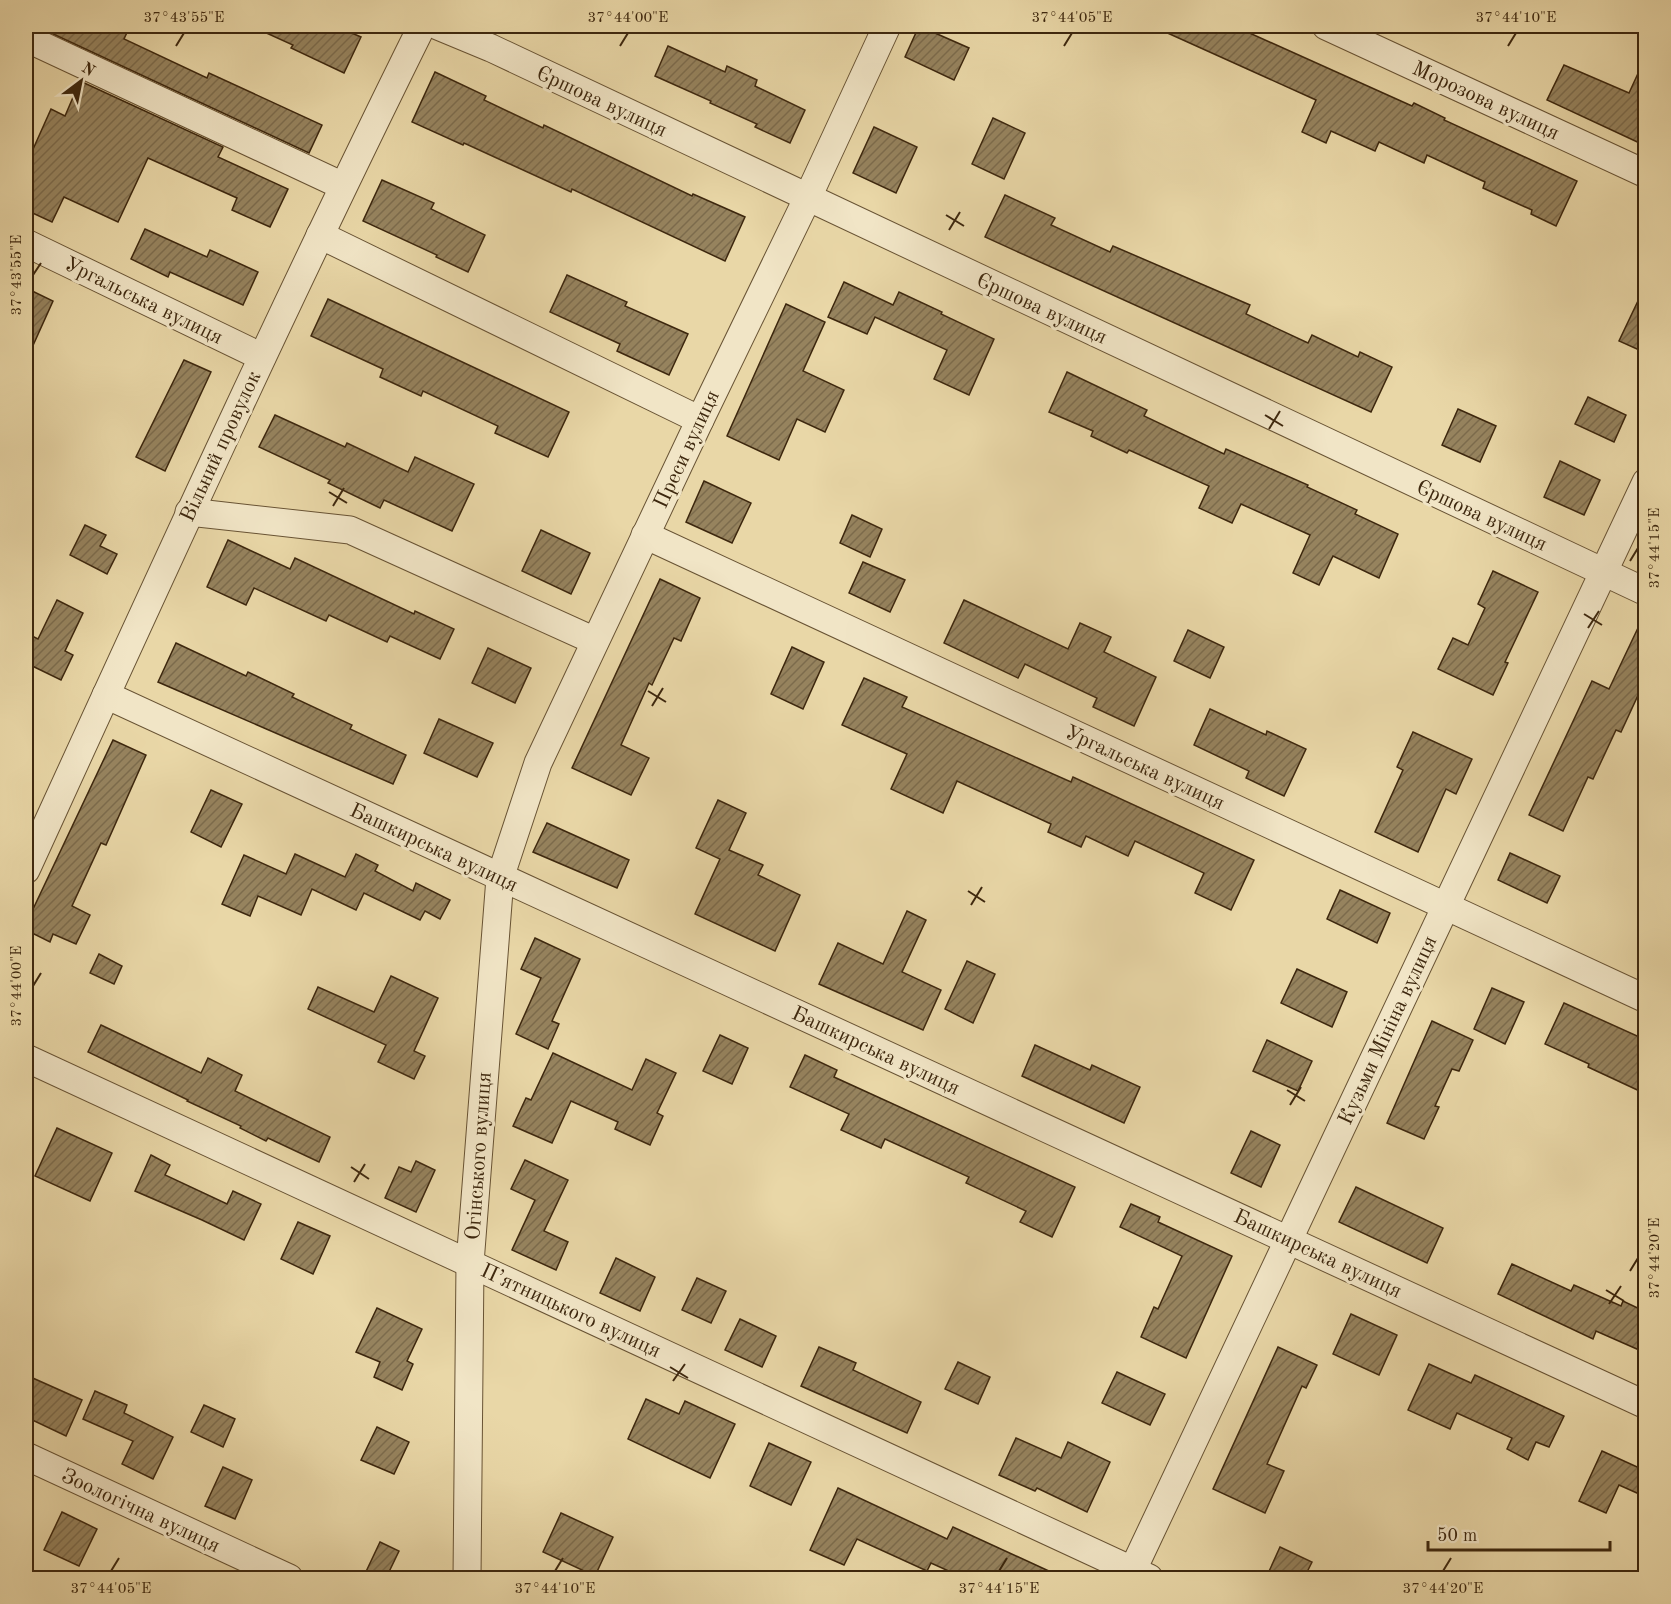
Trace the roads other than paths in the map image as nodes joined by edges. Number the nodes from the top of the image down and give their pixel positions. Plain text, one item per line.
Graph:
1 (422, 26) edge
2 (438, 26) edge
3 (887, 26) edge
4 (1326, 26) edge
5 (490, 37) edge
6 (26, 38) edge
7 (1646, 174) edge
8 (343, 186) junction
9 (808, 197) junction
10 (320, 235) junction
11 (26, 243) edge
12 (262, 357) junction
13 (700, 420) junction
14 (1646, 482) edge
15 (189, 512) junction
16 (645, 535) junction
17 (1602, 572) junction
18 (1646, 592) edge
19 (595, 641) junction
20 (106, 695) junction
21 (26, 870) edge
22 (500, 878) junction
23 (1444, 906) junction
24 (1646, 999) edge
25 (26, 1058) edge
26 (1289, 1239) junction
27 (470, 1263) junction
28 (1646, 1405) edge
29 (26, 1456) edge
30 (1137, 1576) edge
31 (289, 1578) edge
32 (467, 1578) edge

1 - 8 street, Вільний провулок
2 - 5 street, Єршова вулиця
3 - 9 street, Преси вулиця
4 - 7 street, Морозова вулиця
5 - 9 street, Єршова вулиця
6 - 8 street
8 - 10 street, Вільний провулок
9 - 13 street, Преси вулиця
9 - 17 street, Єршова вулиця
10 - 12 street, Вільний провулок
10 - 13 street
11 - 12 street, Ургальська вулиця
12 - 15 street, Вільний провулок
13 - 16 street, Преси вулиця
14 - 17 street, Кузьми Мініна вулиця
15 - 19 street
15 - 20 street, Вільний провулок
16 - 19 street, Преси вулиця
16 - 23 street, Ургальська вулиця
17 - 18 street, Єршова вулиця
17 - 23 street, Кузьми Мініна вулиця
19 - 22 street, Преси вулиця
20 - 21 street, Вільний провулок
20 - 22 street, Башкирська вулиця
22 - 26 street, Башкирська вулиця
22 - 27 street, Огінського вулиця
23 - 24 street, Ургальська вулиця
23 - 26 street, Кузьми Мініна вулиця
25 - 27 street, П’ятницького вулиця
26 - 28 street, Башкирська вулиця
26 - 30 street, Кузьми Мініна вулиця
27 - 30 street, П’ятницького вулиця
27 - 32 street, Огінського вулиця
29 - 31 street, Зоологічна вулиця

